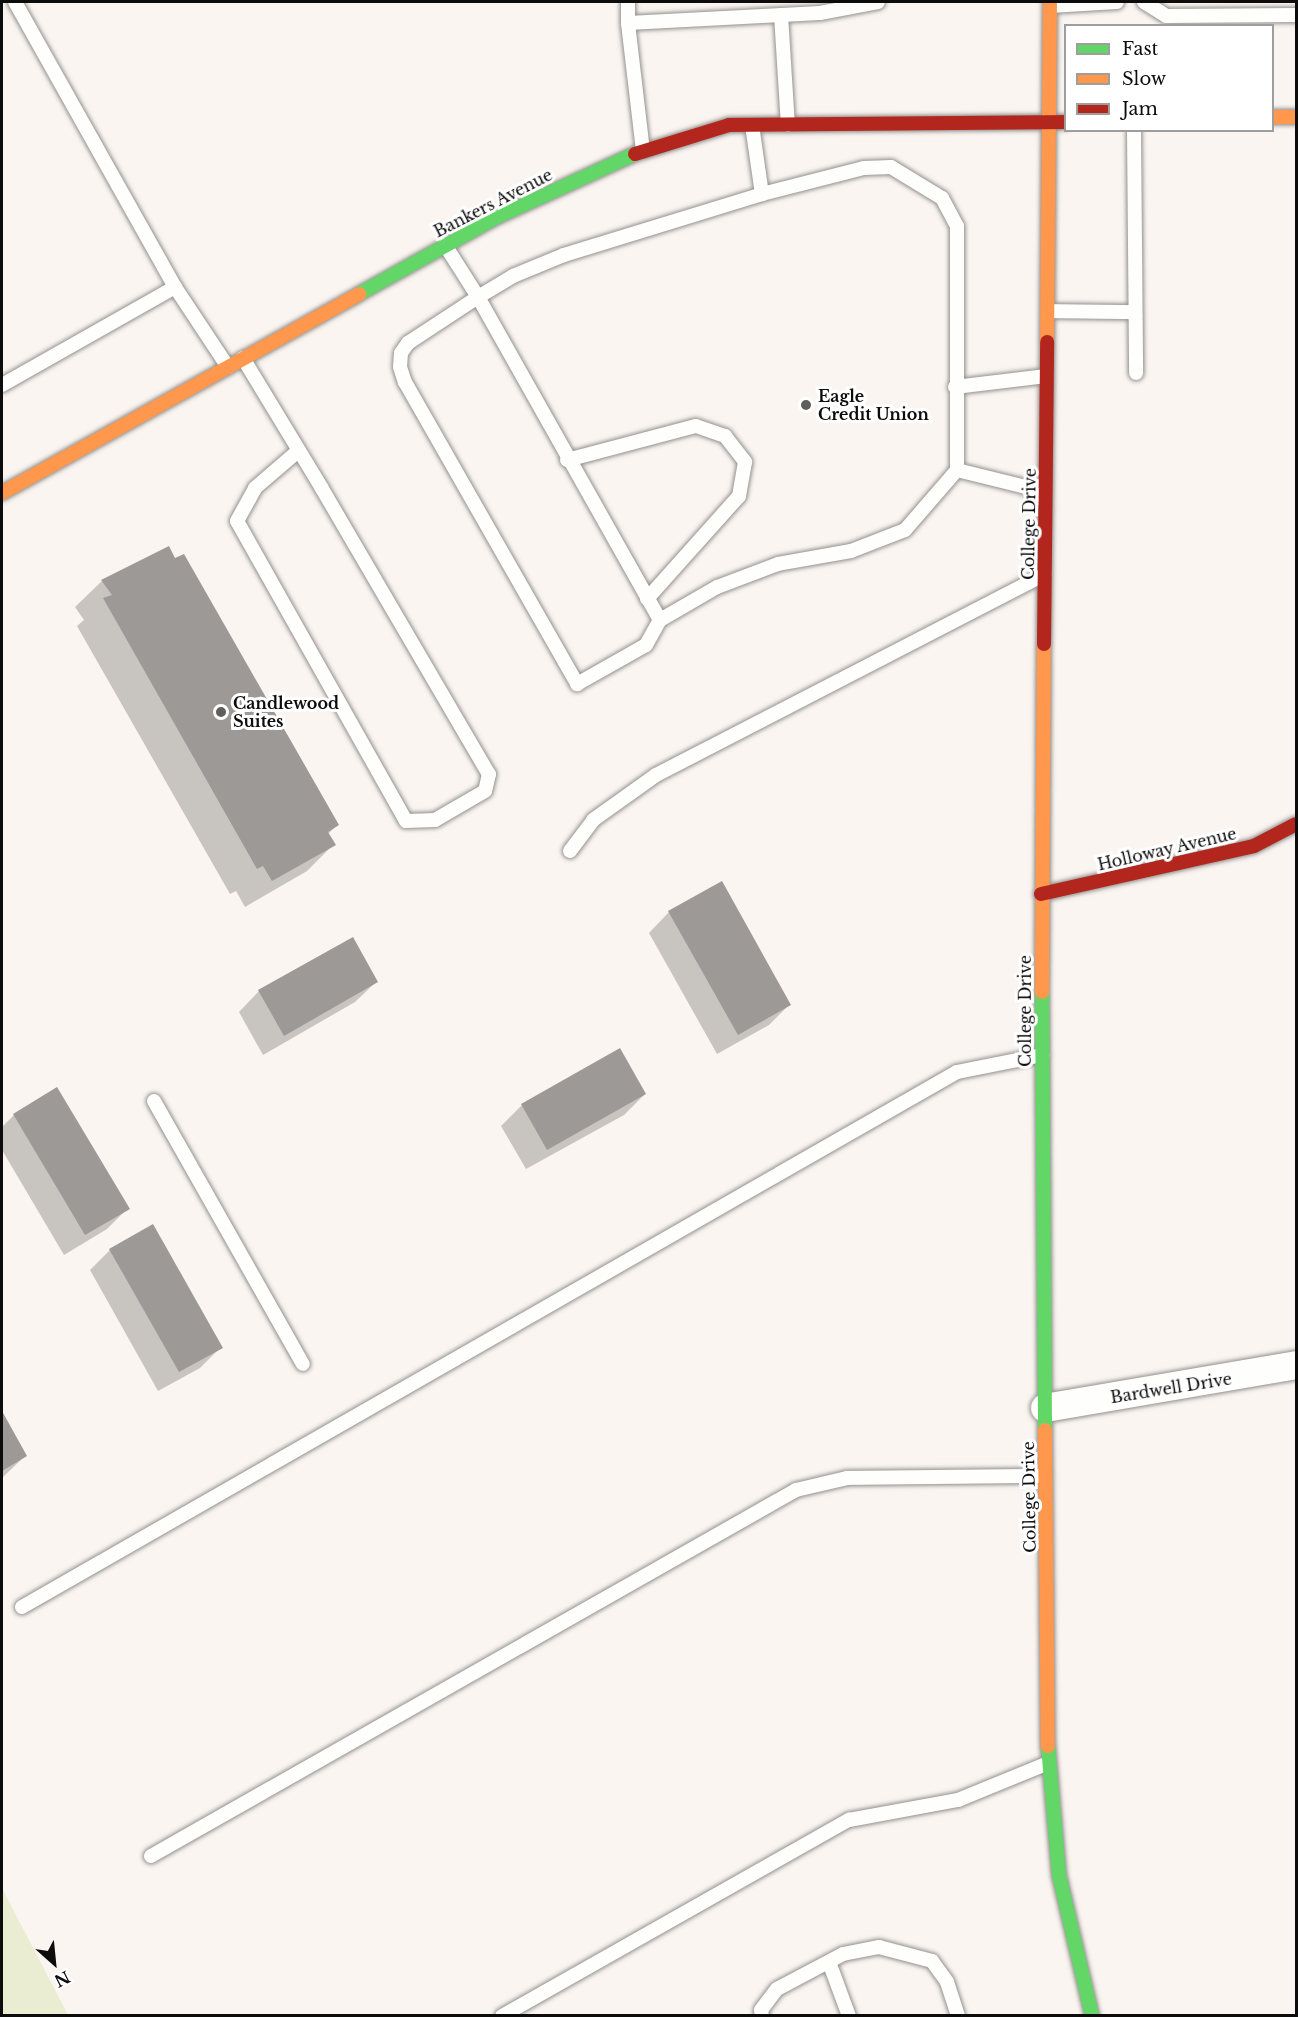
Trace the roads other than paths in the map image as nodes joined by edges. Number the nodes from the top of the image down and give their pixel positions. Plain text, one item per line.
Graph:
1 (15, 2) edge
2 (628, 2) edge
3 (878, 2) edge
4 (1117, 2) edge
5 (1144, 2) edge
6 (1050, 4) edge
7 (781, 15) junction
8 (1296, 15) edge
9 (628, 23) junction
10 (1274, 117) edge
11 (1296, 117) edge
12 (1058, 122) edge
13 (752, 124) junction
14 (788, 125) junction
15 (1134, 132) edge
16 (643, 151) junction
17 (762, 194) junction
18 (445, 245) junction
19 (176, 287) junction
20 (478, 297) junction
21 (1048, 310) junction
22 (1135, 312) junction
23 (243, 358) junction
24 (228, 367) junction
25 (1136, 373) dead end
26 (1048, 376) junction
27 (2, 385) edge
28 (955, 387) junction
29 (298, 451) junction
30 (567, 460) junction
31 (957, 470) junction
32 (2, 493) edge
33 (1046, 503) junction
34 (1045, 574) junction
35 (647, 599) junction
36 (660, 620) junction
37 (1296, 824) edge
38 (570, 851) dead end
39 (1041, 894) junction
40 (1042, 1055) junction
41 (154, 1101) dead end
42 (303, 1364) dead end
43 (1296, 1365) edge
44 (1045, 1408) junction
45 (1045, 1476) junction
46 (22, 1607) dead end
47 (1048, 1763) junction
48 (151, 1856) dead end
49 (829, 1962) junction
50 (502, 2016) edge
51 (762, 2016) edge
52 (849, 2016) edge
53 (958, 2016) edge
54 (1092, 2016) edge

1 - 19 lane
2 - 9 lane
3 - 7 lane
4 - 6 lane
5 - 8 lane
6 - 12 street, College Drive
7 - 9 lane
7 - 14 lane
9 - 16 lane
10 - 11 street
12 - 14 street, Bankers Avenue
12 - 21 street, College Drive
13 - 14 street, Bankers Avenue
13 - 16 street, Bankers Avenue
13 - 17 lane
15 - 22 lane
16 - 18 street, Bankers Avenue
17 - 20 lane
17 - 28 lane
18 - 20 lane
18 - 23 street, Bankers Avenue
19 - 24 lane
19 - 27 lane
20 - 30 lane
20 - 36 lane
21 - 22 lane
21 - 26 street, College Drive
22 - 25 lane
23 - 24 street, Bankers Avenue
23 - 29 lane
24 - 32 street, Bankers Avenue
26 - 28 lane
26 - 33 street, College Drive
28 - 31 lane
29 - 29 lane
30 - 35 lane
30 - 35 lane
31 - 33 lane
31 - 36 lane
33 - 34 street, College Drive
34 - 38 lane
34 - 39 street, College Drive
35 - 36 lane
37 - 39 street, Holloway Avenue
39 - 40 street, College Drive
40 - 44 street, College Drive
40 - 46 lane
41 - 42 lane
43 - 44 street, Bardwell Drive
44 - 45 street, College Drive
45 - 47 street, College Drive
45 - 48 lane
47 - 50 lane
47 - 54 street, College Drive
49 - 51 lane
49 - 52 lane
49 - 53 lane

